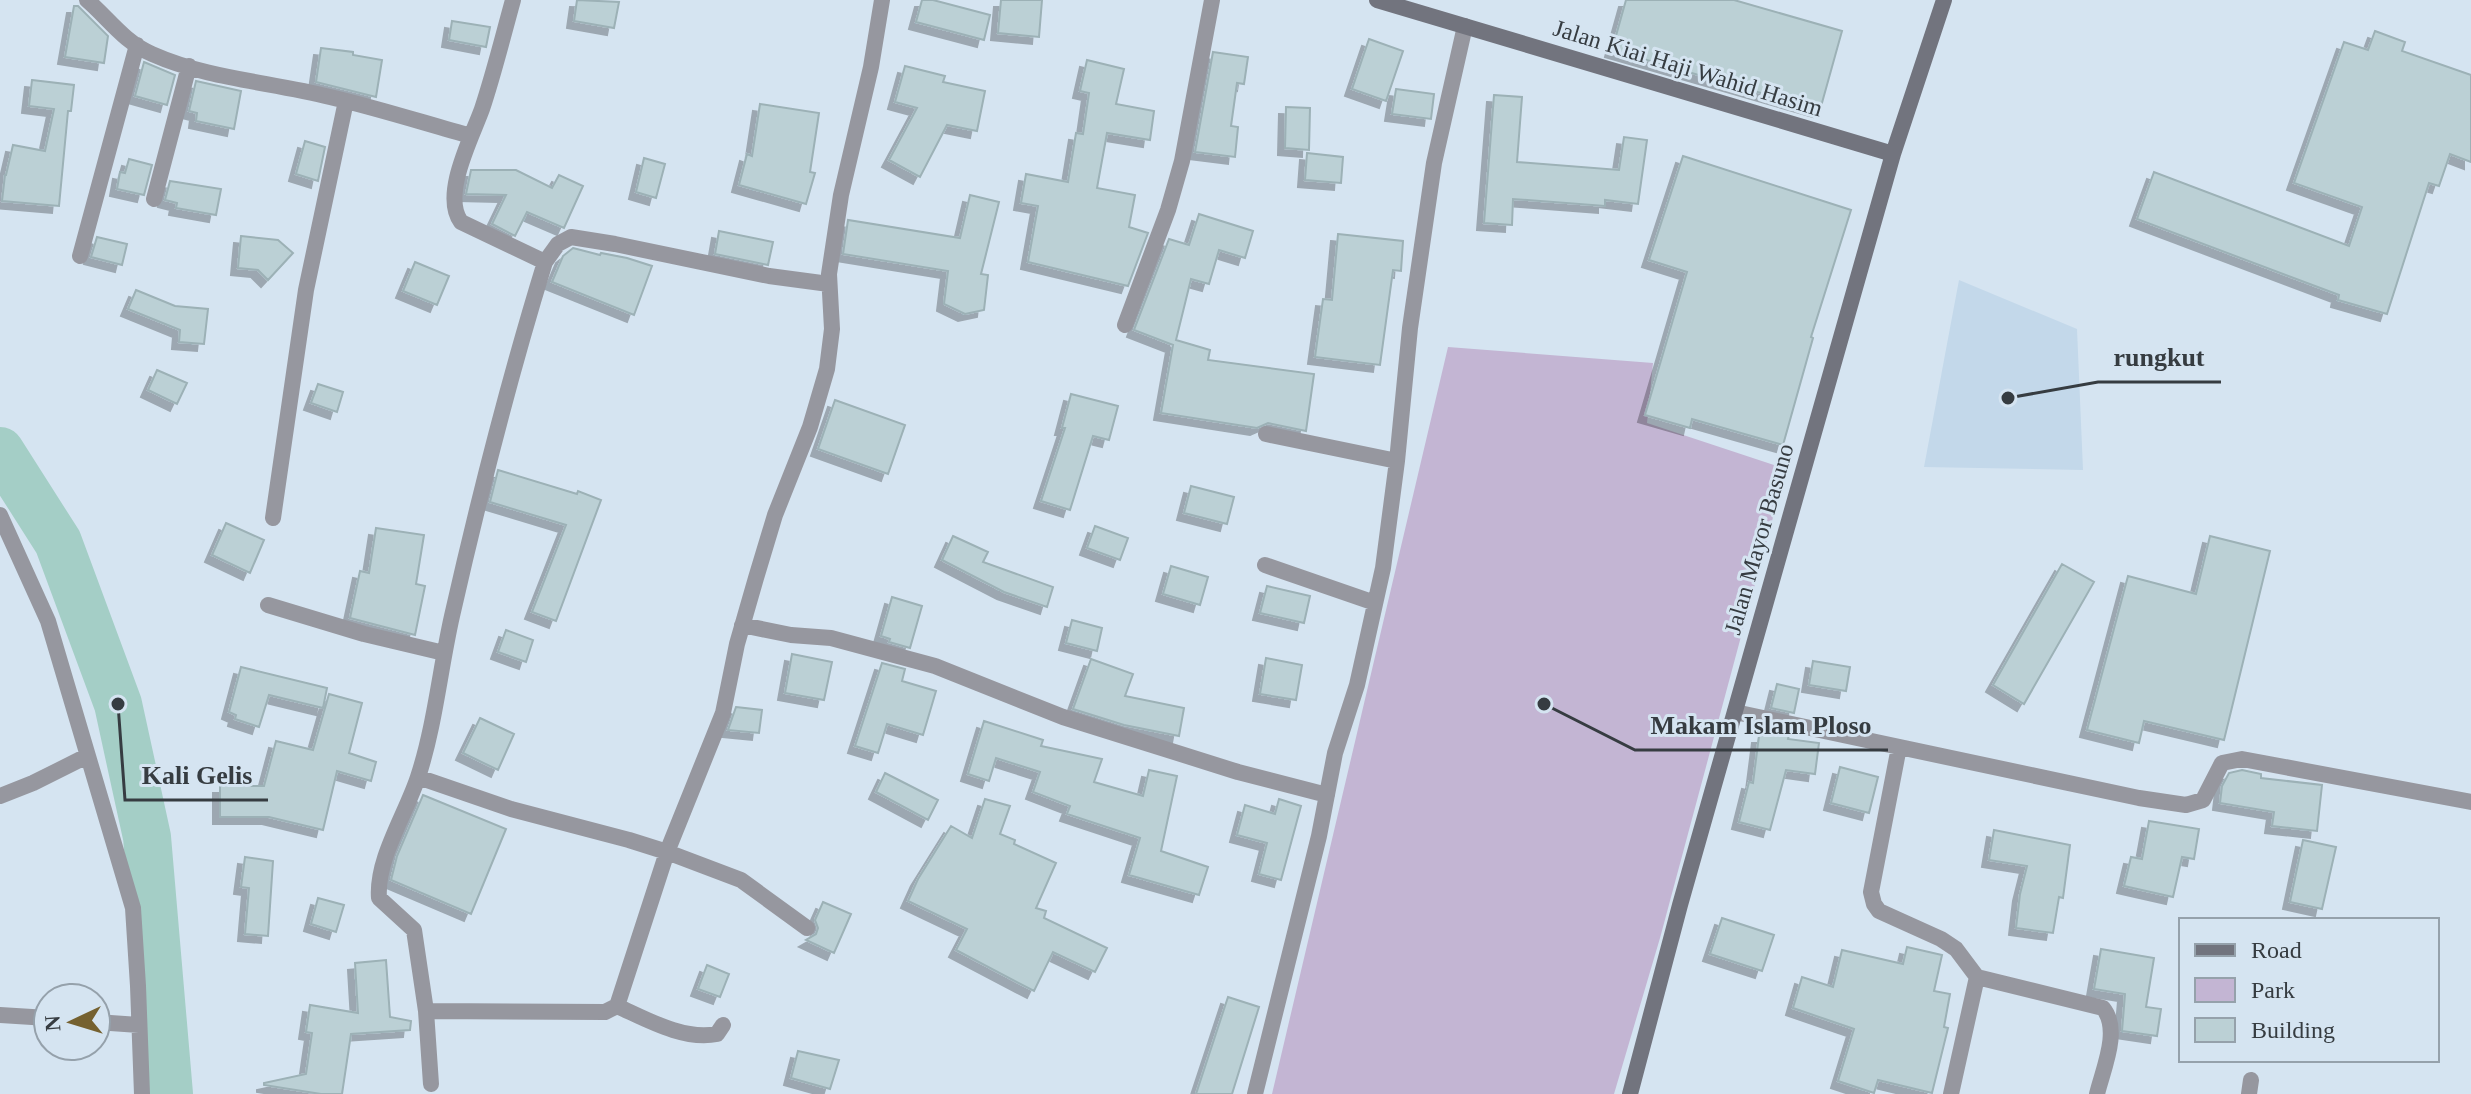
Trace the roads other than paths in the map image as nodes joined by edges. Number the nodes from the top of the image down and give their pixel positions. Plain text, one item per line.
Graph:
1 (87, 0) edge
2 (513, 0) edge
3 (882, 0) edge
4 (1212, 0) edge
5 (1377, 0) edge
6 (1944, 0) edge
7 (1465, 26) junction
8 (137, 45) junction
9 (189, 66) junction
10 (346, 101) junction
11 (471, 136) junction
12 (1893, 154) junction
13 (154, 199) dead end
14 (80, 256) dead end
15 (545, 262) junction
16 (829, 284) junction
17 (1125, 325) dead end
18 (1266, 434) dead end
19 (1397, 461) junction
20 (0, 515) edge
21 (273, 518) dead end
22 (1265, 565) dead end
23 (1375, 603) junction
24 (268, 605) dead end
25 (742, 625) junction
26 (444, 653) junction
27 (1735, 712) junction
28 (1899, 747) junction
29 (87, 756) junction
30 (418, 777) junction
31 (1327, 795) junction
32 (0, 796) edge
33 (2471, 802) edge
34 (667, 852) junction
35 (807, 928) dead end
36 (1977, 977) junction
37 (617, 1006) junction
38 (426, 1011) junction
39 (0, 1015) edge
40 (32, 1017) edge
41 (112, 1023) edge
42 (139, 1025) junction
43 (723, 1025) dead end
44 (431, 1084) dead end
45 (142, 1094) edge
46 (1255, 1094) edge
47 (1630, 1094) edge
48 (1951, 1094) edge
49 (2097, 1094) edge

1 - 8 street
2 - 11 street
3 - 16 street
4 - 17 street
5 - 7 main road, Jalan Kiai Haji Wahid Hasim
6 - 12 main road, Jalan Mayor Basuno
7 - 12 main road, Jalan Kiai Haji Wahid Hasim
7 - 19 street
8 - 9 street
8 - 14 street
9 - 10 street
9 - 13 street
10 - 11 street
10 - 21 street
11 - 15 street
12 - 27 main road, Jalan Mayor Basuno
15 - 16 street
15 - 26 street
16 - 25 street
18 - 19 street
19 - 23 street
20 - 29 street
22 - 23 street
23 - 31 street
24 - 26 street
25 - 31 street
25 - 34 street
26 - 30 street
27 - 28 street
27 - 47 main road, Jalan Mayor Basuno
28 - 33 street
28 - 36 street
29 - 32 street
29 - 42 street
30 - 34 street
30 - 38 street
31 - 46 street
34 - 35 street
34 - 37 street
36 - 48 street
36 - 49 street
37 - 38 street
37 - 43 street
38 - 44 street
39 - 40 street
41 - 42 street
42 - 45 street

